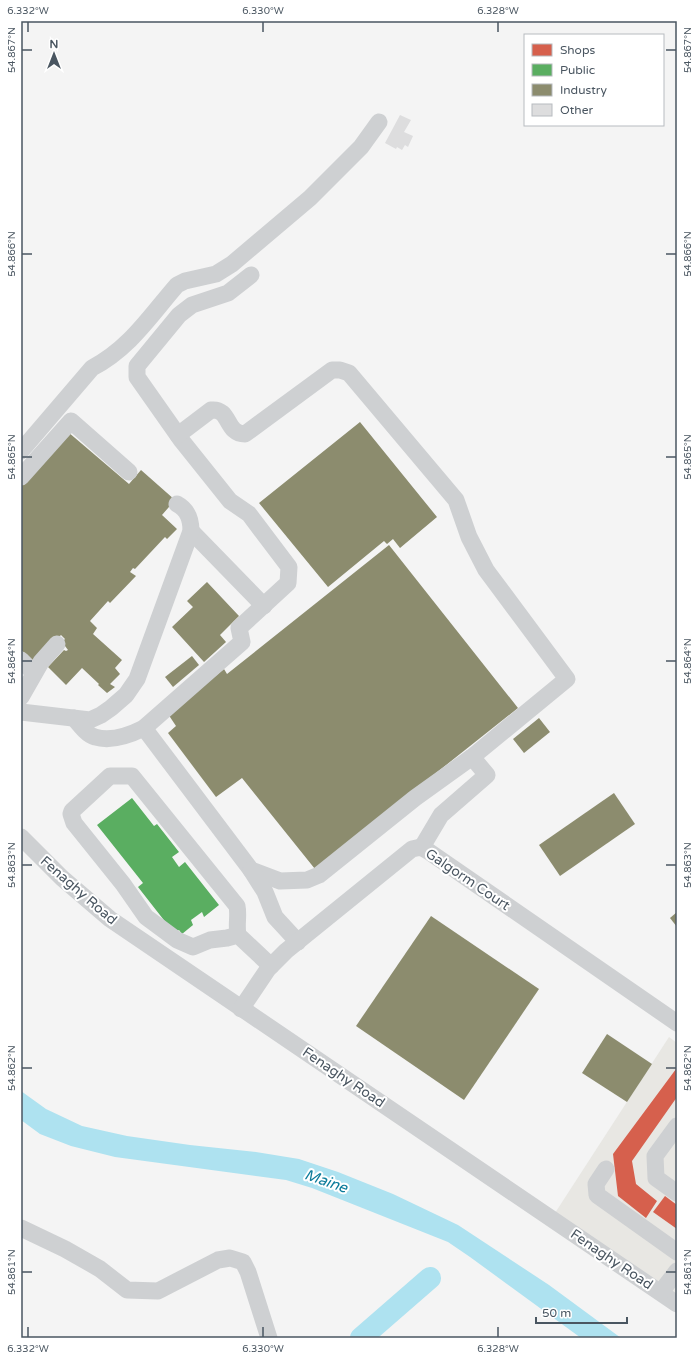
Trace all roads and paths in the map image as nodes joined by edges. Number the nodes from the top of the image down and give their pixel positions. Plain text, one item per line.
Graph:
1 (379, 122) dead end
2 (251, 275) dead end
3 (178, 435) junction
4 (21, 451) edge
5 (129, 472) dead end
6 (21, 477) edge
7 (177, 504) dead end
8 (191, 531) junction
9 (264, 606) junction
10 (57, 644) dead end
11 (21, 660) edge
12 (34, 673) junction
13 (21, 697) edge
14 (21, 712) edge
15 (74, 718) junction
16 (144, 728) junction
17 (472, 758) junction
18 (21, 837) edge
19 (422, 848) junction
20 (251, 870) junction
21 (238, 935) junction
22 (298, 942) junction
23 (271, 966) junction
24 (241, 1008) junction
25 (677, 1023) edge
26 (676, 1130) edge
27 (606, 1169) dead end
28 (677, 1193) edge
29 (21, 1228) edge
30 (677, 1252) edge
31 (677, 1271) edge
32 (661, 1292) junction
33 (677, 1304) edge
34 (269, 1338) edge

1 - 4 street
2 - 3 street
3 - 9 street
3 - 17 street
5 - 6 street
7 - 8 street
8 - 9 street
8 - 15 street
9 - 16 street
10 - 12 street
11 - 12 street
12 - 13 street
14 - 15 street
15 - 16 street
16 - 20 street
17 - 19 street
17 - 20 street
18 - 24 street, Fenaghy Road
19 - 22 street, Galgorm Court
19 - 25 street, Galgorm Court
20 - 22 street
21 - 21 street
21 - 23 street
22 - 23 street, Galgorm Court
23 - 24 street, Galgorm Court
24 - 32 street, Fenaghy Road
26 - 28 street
27 - 30 street
29 - 34 street
31 - 32 street
32 - 33 street, Fenaghy Road

